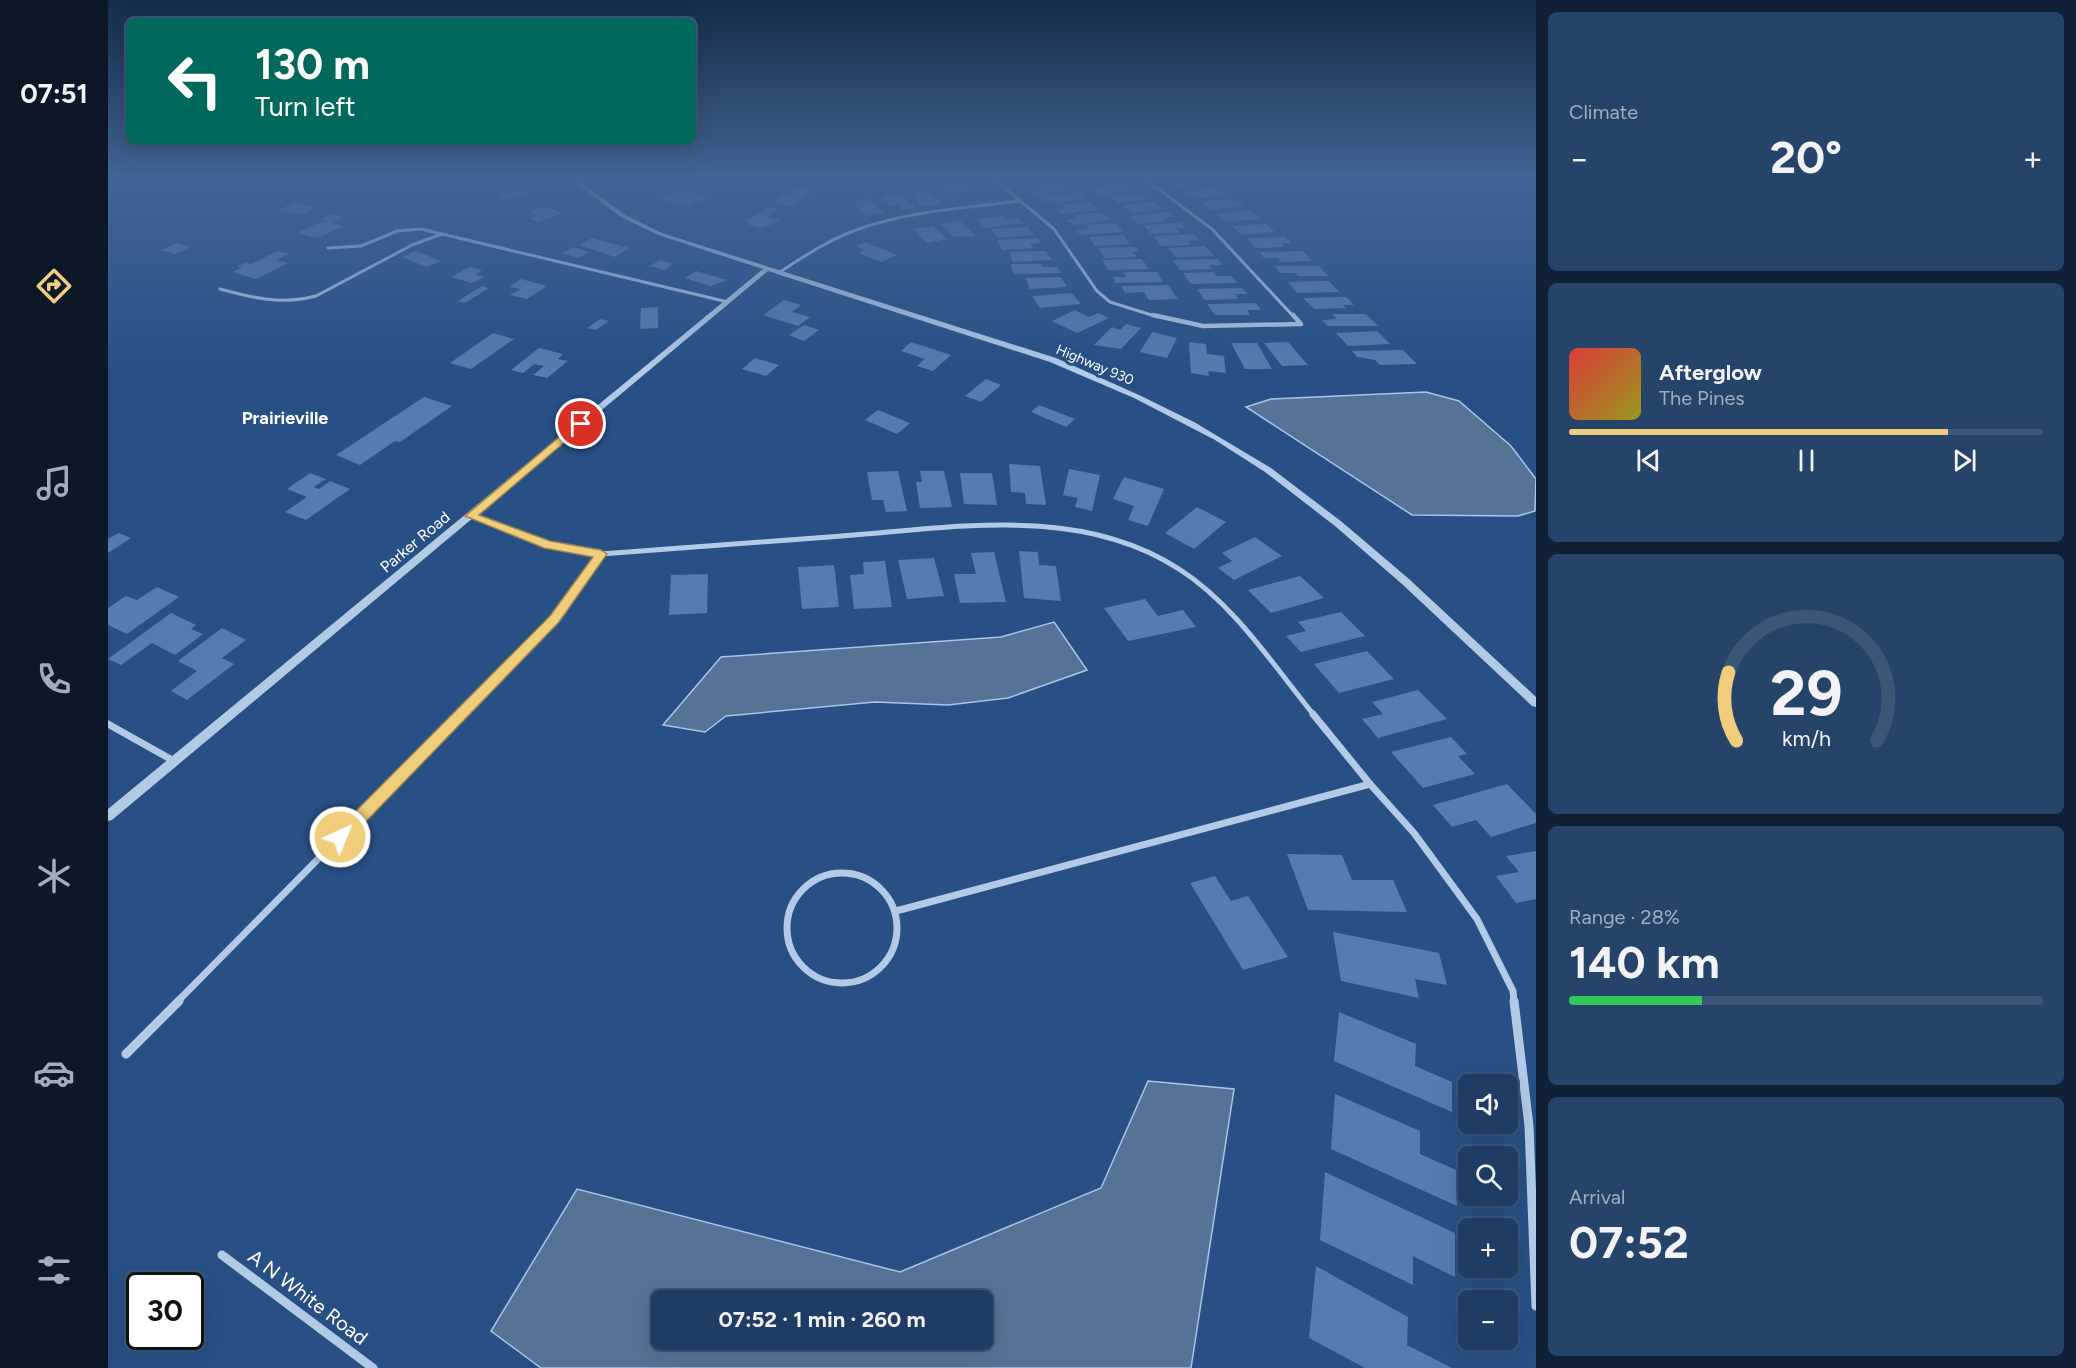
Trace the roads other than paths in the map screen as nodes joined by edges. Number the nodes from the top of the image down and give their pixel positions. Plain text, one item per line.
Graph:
1 (369, 243) edge
2 (418, 243) edge
3 (484, 243) edge
4 (692, 243) edge
5 (826, 243) edge
6 (1065, 243) edge
7 (1225, 243) edge
8 (328, 248) dead end
9 (768, 268) junction
10 (780, 272) junction
11 (220, 289) dead end
12 (728, 302) junction
13 (471, 516) junction
14 (601, 554) junction
15 (1536, 703) edge
16 (108, 724) edge
17 (174, 760) junction
18 (1370, 784) junction
19 (108, 816) edge
20 (896, 911) junction
21 (126, 1054) dead end
22 (222, 1255) dead end
23 (1536, 1306) edge
24 (373, 1368) edge

1 - 8 street
2 - 11 street
3 - 12 street
4 - 9 street, Highway 930
5 - 10 street
6 - 7 street
9 - 10 street, Highway 930
9 - 12 street, Parker Road
10 - 15 street, Highway 930
12 - 13 street, Parker Road
13 - 14 street
13 - 17 street, Parker Road
14 - 18 street
14 - 21 street
16 - 17 street
17 - 19 street, Parker Road
18 - 20 street
18 - 23 street
20 - 20 street
22 - 24 street, A N White Road

